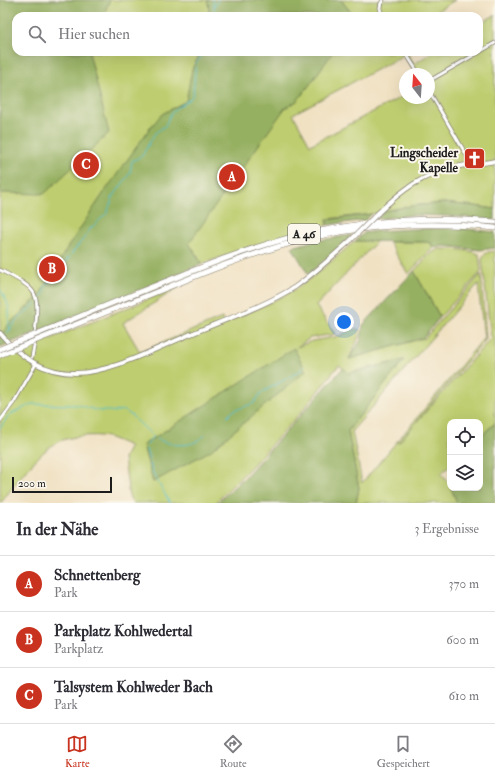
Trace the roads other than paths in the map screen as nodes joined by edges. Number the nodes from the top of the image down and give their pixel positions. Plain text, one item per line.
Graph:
1 (383, 0) edge
2 (381, 12) edge
3 (495, 43) edge
4 (483, 50) edge
5 (407, 56) edge
6 (473, 56) edge
7 (414, 68) edge
8 (435, 78) edge
9 (435, 102) edge
10 (495, 161) edge
11 (469, 165) junction
12 (495, 222) edge
13 (495, 228) edge
14 (362, 229) junction
15 (0, 270) edge
16 (123, 302) junction
17 (0, 333) edge
18 (0, 349) edge
19 (0, 354) edge
20 (32, 357) dead end
21 (36, 364) junction
22 (0, 421) edge

1 - 2 street
3 - 4 street
5 - 7 street
6 - 8 street
9 - 11 street
10 - 11 street
11 - 14 street, bridge
12 - 16 highway, A 46
13 - 14 highway, A 46
14 - 16 highway, A 46
14 - 21 street, bridge
15 - 20 street
16 - 18 highway, A 46, bridge
16 - 19 highway, A 46, bridge
17 - 21 street
21 - 22 street

